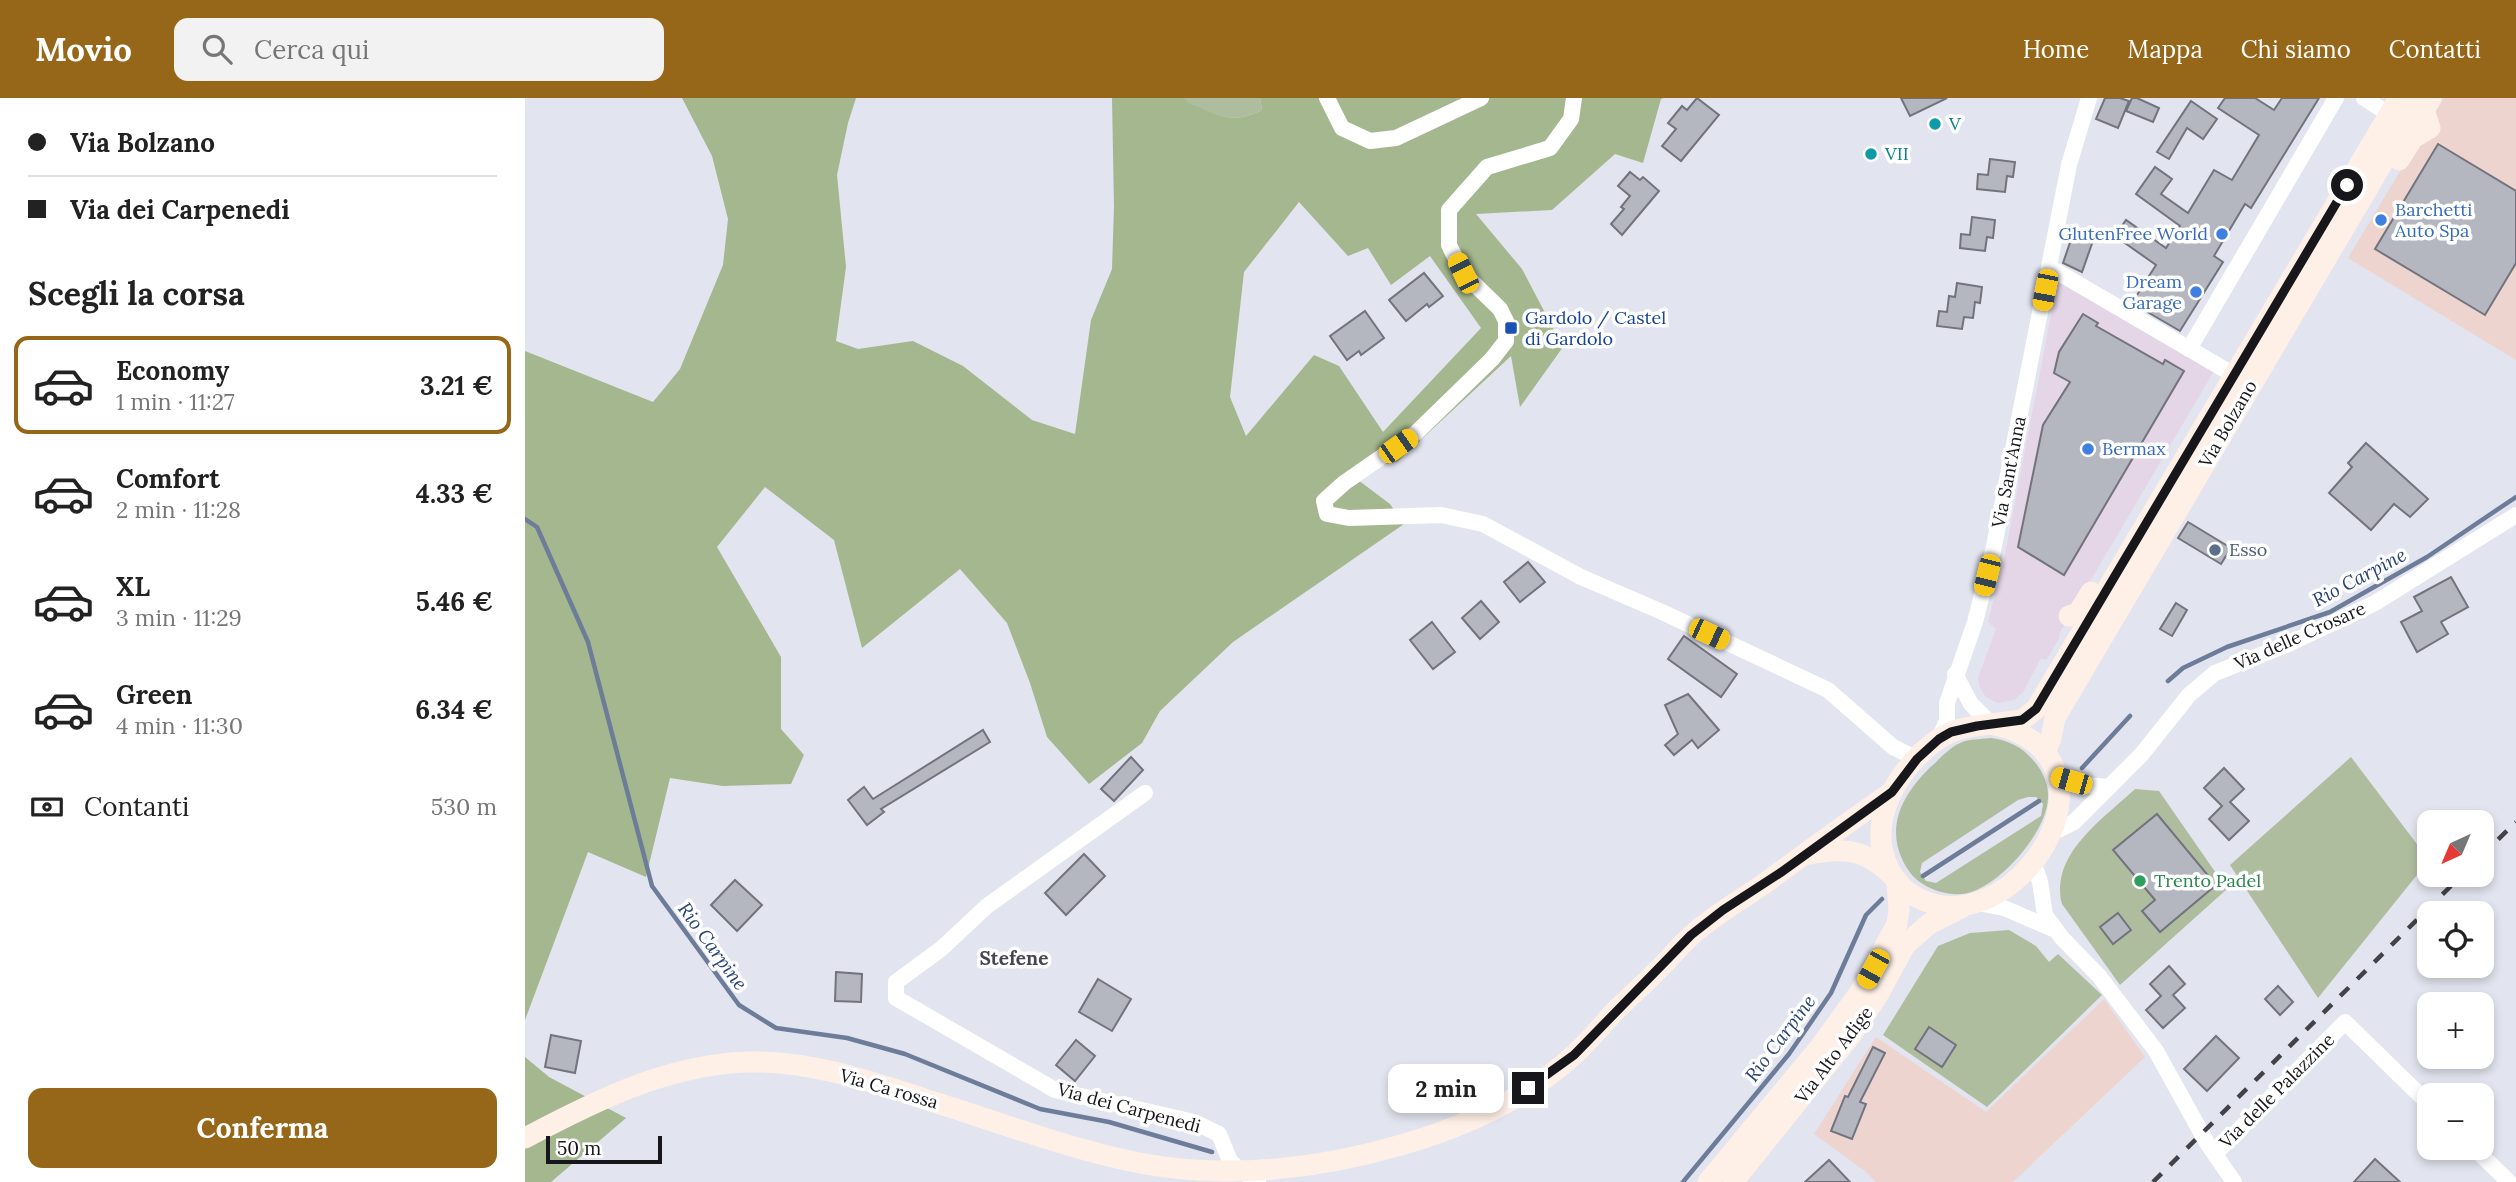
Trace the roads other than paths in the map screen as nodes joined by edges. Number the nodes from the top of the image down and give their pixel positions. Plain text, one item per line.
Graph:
1 (1327, 98) edge
2 (1481, 98) edge
3 (1574, 98) edge
4 (2089, 98) edge
5 (2336, 98) edge
6 (2364, 98) edge
7 (2421, 98) edge
8 (2431, 98) edge
9 (2394, 106) edge
10 (2325, 258) junction
11 (2049, 267) junction
12 (2189, 349) junction
13 (2234, 375) junction
14 (2516, 515) edge
15 (2148, 521) junction
16 (2069, 617) dead end
17 (1955, 674) junction
18 (1991, 724) junction
19 (1939, 739) junction
20 (1893, 747) junction
21 (2045, 753) junction
22 (1917, 759) junction
23 (2058, 778) junction
24 (1895, 787) junction
25 (2109, 787) junction
26 (1145, 793) dead end
27 (2052, 833) junction
28 (1801, 856) junction
29 (2033, 861) junction
30 (1894, 879) junction
31 (1972, 904) junction
32 (2053, 929) junction
33 (2417, 1092) edge
34 (525, 1138) edge
35 (2215, 1154) junction
36 (2486, 1160) edge
37 (1249, 1177) edge
38 (1708, 1182) edge
39 (1733, 1182) edge
40 (2234, 1182) edge
41 (2509, 1182) edge

1 - 2 street
3 - 20 street
4 - 11 street, Via Sant'Anna
5 - 12 street
6 - 9 street, Via Bolzano
7 - 10 main road, Via Bolzano
8 - 10 main road
9 - 13 main road, Via Bolzano
10 - 21 main road, Via Bolzano
11 - 12 street
11 - 17 street, Via Sant'Anna
12 - 13 street
13 - 15 main road, Via Bolzano
14 - 25 street, Via delle Crosare
15 - 16 main road
15 - 18 main road, Via Bolzano
17 - 18 street
17 - 19 street, Via Sant'Anna
18 - 19 main road
18 - 21 main road
19 - 22 main road
20 - 22 street
20 - 24 street
21 - 23 main road
22 - 24 main road
23 - 25 street
23 - 27 main road
24 - 28 main road
24 - 30 main road
25 - 27 street, Via delle Crosare
26 - 37 street, Via dei Carpenedi
27 - 29 main road
28 - 30 main road
28 - 37 main road
29 - 31 main road
29 - 32 street, Via delle Palazzine
30 - 31 main road
30 - 38 main road, Via Alto Adige
31 - 32 street, Via delle Palazzine
31 - 39 main road, Via Alto Adige
32 - 35 street, Via delle Palazzine
33 - 35 street, Via delle Palazzine
34 - 37 main road, Via Ca rossa
35 - 40 street, Via delle Palazzine
36 - 41 street

